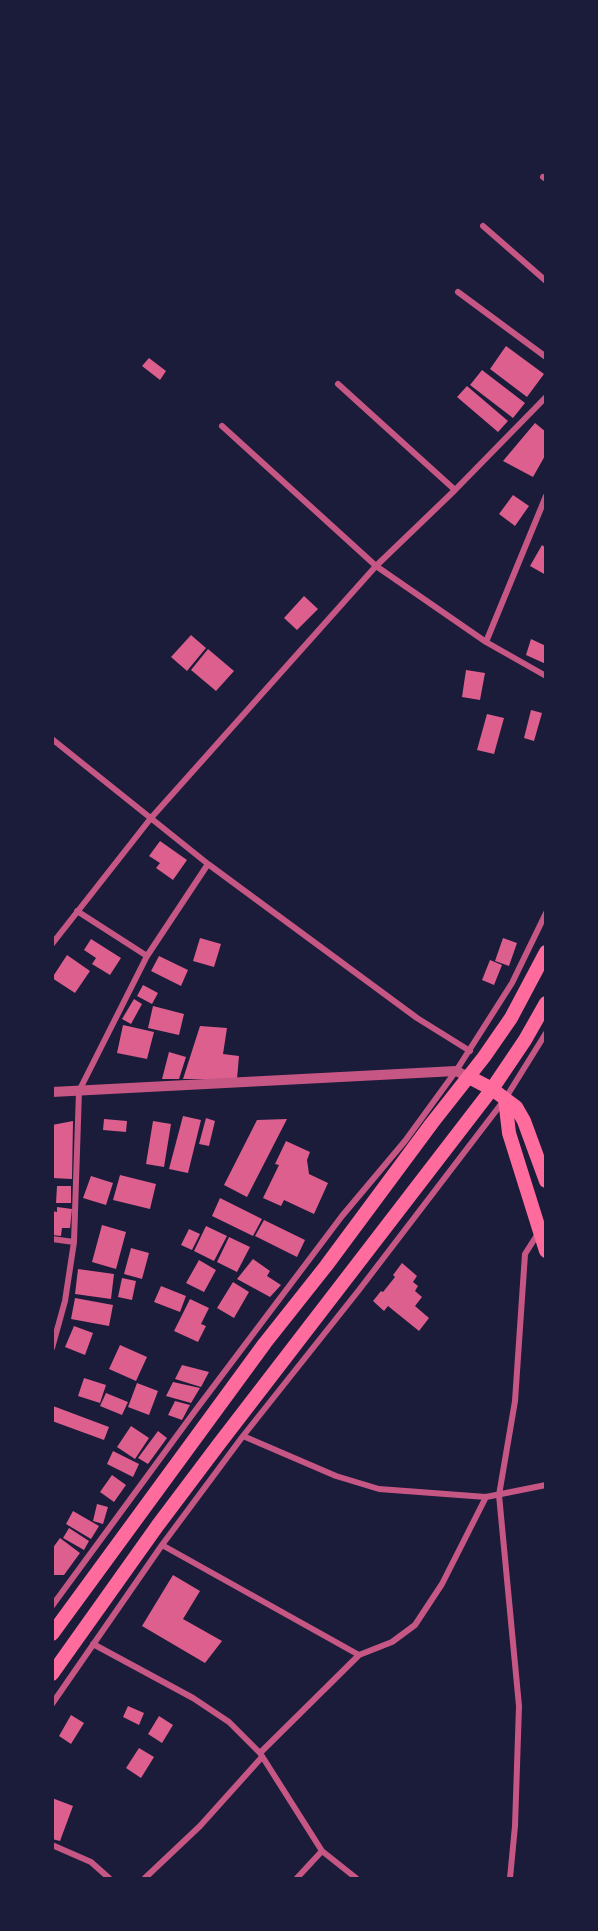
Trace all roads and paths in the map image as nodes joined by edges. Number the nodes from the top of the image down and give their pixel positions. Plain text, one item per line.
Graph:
1 (483, 226) dead end
2 (546, 282) edge
3 (458, 292) dead end
4 (546, 357) edge
5 (338, 384) dead end
6 (546, 398) edge
7 (222, 426) dead end
8 (455, 490) junction
9 (546, 496) edge
10 (376, 566) junction
11 (486, 642) junction
12 (546, 676) edge
13 (52, 739) edge
14 (151, 818) junction
15 (208, 864) junction
16 (77, 911) junction
17 (546, 913) edge
18 (52, 944) edge
19 (546, 952) edge
20 (147, 956) junction
21 (546, 1003) edge
22 (546, 1033) edge
23 (470, 1051) junction
24 (456, 1071) junction
25 (469, 1077) junction
26 (492, 1089) junction
27 (79, 1091) junction
28 (52, 1092) edge
29 (505, 1099) junction
30 (546, 1181) edge
31 (539, 1232) junction
32 (52, 1239) edge
33 (74, 1242) junction
34 (546, 1251) edge
35 (52, 1348) edge
36 (243, 1436) junction
37 (546, 1485) edge
38 (499, 1495) junction
39 (486, 1497) junction
40 (162, 1545) junction
41 (52, 1606) edge
42 (52, 1634) edge
43 (93, 1644) junction
44 (358, 1655) junction
45 (52, 1674) edge
46 (52, 1704) edge
47 (261, 1755) junction
48 (52, 1845) edge
49 (322, 1851) junction
50 (109, 1878) edge
51 (145, 1878) edge
52 (297, 1878) edge
53 (356, 1878) edge
54 (510, 1878) edge

1 - 2 street
3 - 4 street
5 - 8 street
6 - 8 street
7 - 10 street
8 - 10 street
9 - 11 street
10 - 11 street
10 - 14 street
11 - 12 street
13 - 14 street
14 - 15 street
14 - 16 street
15 - 20 street
15 - 23 street
16 - 18 street
16 - 20 street
17 - 23 street
19 - 25 main road
20 - 27 street
21 - 26 main road
22 - 29 street
23 - 24 street
24 - 25 street
24 - 27 street
24 - 41 street
25 - 26 main road
25 - 42 main road
26 - 29 main road
26 - 45 main road
27 - 28 street
27 - 33 street
29 - 30 main road
29 - 31 main road
29 - 36 street
31 - 34 main road
31 - 38 street
32 - 33 street
33 - 35 street
36 - 39 street
36 - 40 street
37 - 38 street
38 - 39 street
38 - 54 street
39 - 44 street
40 - 43 street
40 - 44 street
43 - 46 street
43 - 47 street
44 - 47 street
47 - 49 street
47 - 51 street
48 - 50 street
49 - 52 street
49 - 53 street

